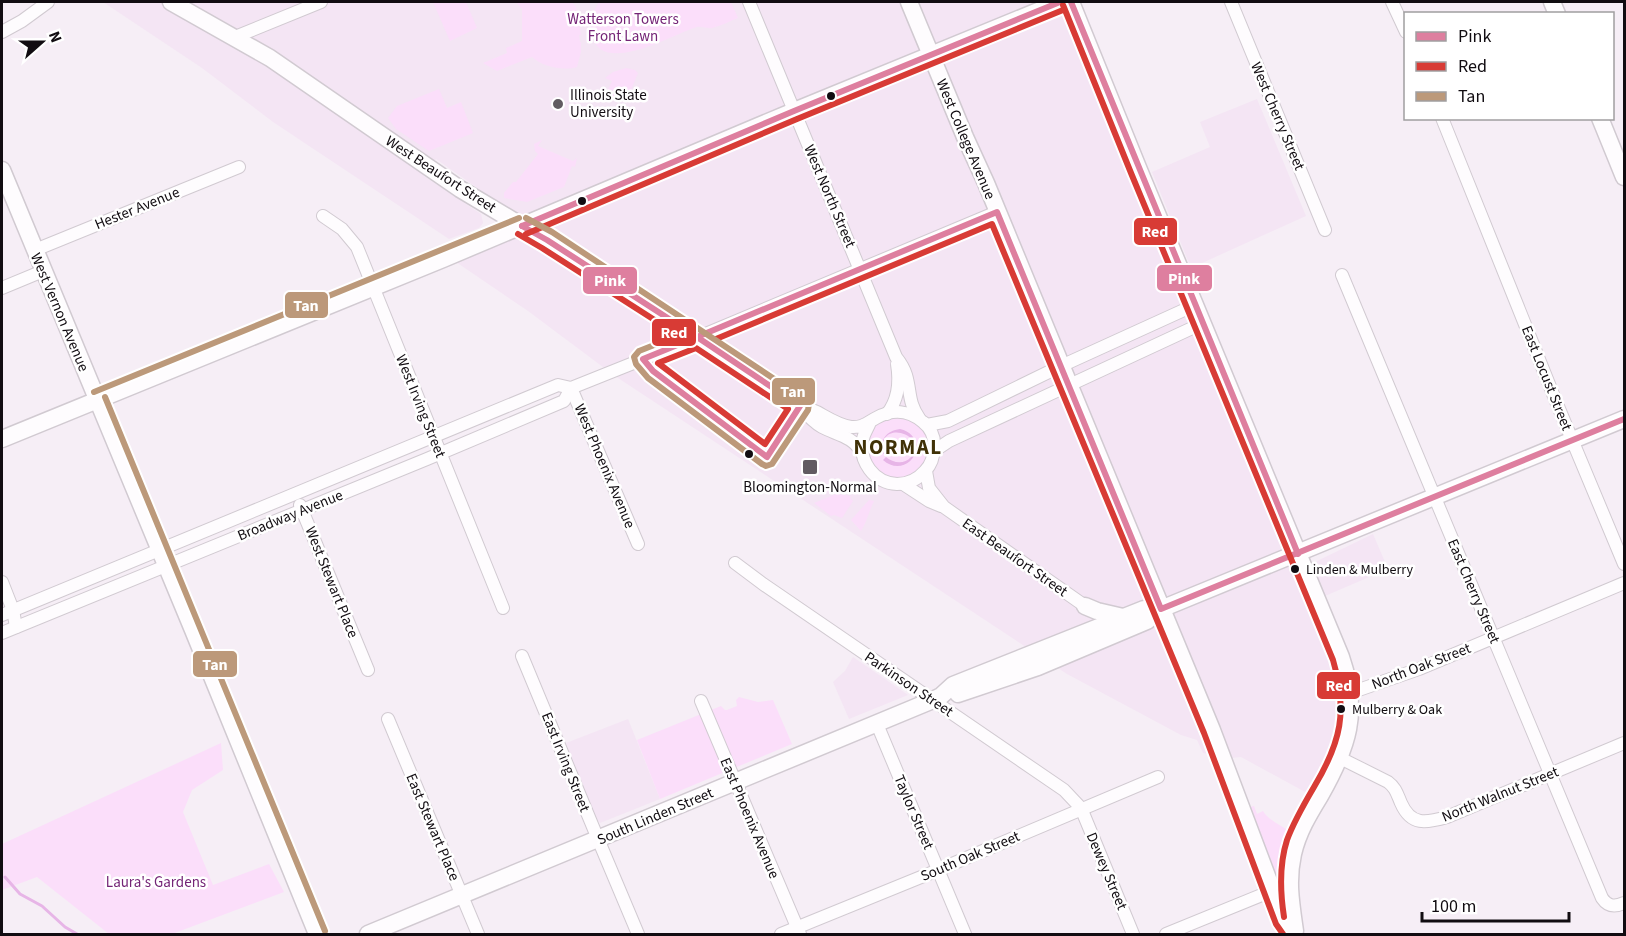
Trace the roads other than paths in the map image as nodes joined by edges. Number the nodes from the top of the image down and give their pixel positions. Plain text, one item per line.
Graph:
1 (48, 2) edge
2 (171, 2) edge
3 (321, 2) edge
4 (749, 2) edge
5 (909, 2) edge
6 (1060, 2) edge
7 (1071, 2) edge
8 (1230, 2) edge
9 (1392, 2) edge
10 (1404, 28) edge
11 (2, 32) edge
12 (235, 37) junction
13 (930, 54) junction
14 (794, 111) junction
15 (1443, 120) edge
16 (1603, 124) edge
17 (239, 167) dead end
18 (2, 170) edge
19 (1624, 177) edge
20 (997, 212) junction
21 (323, 216) dead end
22 (522, 226) junction
23 (1325, 230) dead end
24 (35, 250) junction
25 (861, 269) junction
26 (43, 271) junction
27 (1342, 275) dead end
28 (373, 287) junction
29 (2, 288) edge
30 (1199, 314) junction
31 (696, 338) junction
32 (896, 357) junction
33 (1065, 376) junction
34 (571, 388) junction
35 (97, 400) junction
36 (800, 406) junction
37 (887, 414) junction
38 (1624, 419) edge
39 (870, 422) junction
40 (924, 422) junction
41 (434, 437) junction
42 (2, 439) edge
43 (1573, 440) junction
44 (934, 451) junction
45 (440, 453) junction
46 (862, 453) junction
47 (926, 471) junction
48 (903, 484) junction
49 (296, 494) junction
50 (1436, 497) junction
51 (944, 507) junction
52 (302, 510) junction
53 (638, 544) dead end
54 (159, 550) junction
55 (1299, 554) junction
56 (735, 563) dead end
57 (1624, 564) edge
58 (166, 566) junction
59 (2, 582) edge
60 (1624, 583) edge
61 (1085, 606) junction
62 (503, 608) dead end
63 (1161, 609) junction
64 (7, 612) edge
65 (1124, 617) junction
66 (16, 627) junction
67 (2, 633) edge
68 (1079, 634) junction
69 (1494, 637) junction
70 (522, 656) dead end
71 (368, 670) dead end
72 (1351, 694) junction
73 (937, 698) junction
74 (701, 701) dead end
75 (388, 719) dead end
76 (877, 724) junction
77 (1624, 743) edge
78 (1341, 758) junction
79 (1550, 774) junction
80 (1158, 777) dead end
81 (735, 782) junction
82 (1081, 808) junction
83 (598, 839) junction
84 (938, 870) junction
85 (1289, 886) junction
86 (1272, 891) junction
87 (461, 896) junction
88 (1624, 903) edge
89 (799, 931) edge
90 (317, 934) edge
91 (368, 934) edge
92 (478, 934) edge
93 (638, 934) edge
94 (781, 934) edge
95 (965, 934) edge
96 (1133, 934) edge
97 (1166, 934) edge
98 (1295, 934) edge

1 - 11 street
2 - 12 main road, West Beaufort Street
3 - 12 street
4 - 14 street, West North Street
5 - 13 main road, West College Avenue
6 - 13 main road
7 - 30 main road
8 - 23 street, West Cherry Street
9 - 10 street
12 - 22 main road, West Beaufort Street
13 - 14 main road
13 - 20 main road, West College Avenue
14 - 22 main road
14 - 25 street, West North Street
15 - 43 street, East Locust Street
16 - 19 main road
17 - 24 street, Hester Avenue
18 - 24 main road, West Vernon Avenue
20 - 25 street, Broadway Avenue
20 - 33 main road, West College Avenue
21 - 28 street, West Irving Street
22 - 28 main road
22 - 31 street, West Beaufort Street
24 - 26 main road, West Vernon Avenue
25 - 31 street, Broadway Avenue
25 - 32 street, West North Street
26 - 29 street
26 - 35 main road, West Vernon Avenue
27 - 50 street, East Cherry Street
28 - 35 main road
28 - 41 street, West Irving Street
30 - 33 street
30 - 33 street
30 - 55 main road
31 - 34 street, Broadway Avenue
31 - 36 street, West Beaufort Street
32 - 37 street, West North Street
32 - 40 street, West North Street
33 - 40 street
33 - 44 street
33 - 63 main road, West College Avenue
34 - 41 street, Broadway Avenue
34 - 45 street, Broadway Avenue
34 - 53 street, West Phoenix Avenue
35 - 42 main road
35 - 54 main road, West Vernon Avenue
36 - 39 street, West Beaufort Street
36 - 46 street, West Beaufort Street
37 - 39 street
37 - 40 street
38 - 43 main road
39 - 46 street
40 - 44 street
41 - 45 street, West Irving Street
41 - 49 street, Broadway Avenue
43 - 50 main road
43 - 57 street, East Locust Street
44 - 47 street
45 - 52 street, Broadway Avenue
45 - 62 street, West Irving Street
46 - 48 street
47 - 48 street
47 - 51 street, East Beaufort Street
48 - 51 street, East Beaufort Street
49 - 52 street, West Stewart Place
49 - 54 street, Broadway Avenue
50 - 55 main road
50 - 69 street, East Cherry Street
51 - 61 street, East Beaufort Street
52 - 58 street, Broadway Avenue
52 - 71 street, West Stewart Place
54 - 58 main road, West Vernon Avenue
54 - 64 street, Broadway Avenue
55 - 63 main road
55 - 72 main road
56 - 73 street, Parkinson Street
58 - 66 street, Broadway Avenue
58 - 90 main road, West Vernon Avenue
59 - 64 street
60 - 69 street, North Oak Street
61 - 65 main road
61 - 68 main road
63 - 65 main road, South Linden Street
63 - 73 main road, South Linden Street
63 - 86 main road, West College Avenue
64 - 66 street
65 - 68 main road, South Linden Street
66 - 67 street, Broadway Avenue
68 - 73 main road, South Linden Street
69 - 72 street, North Oak Street
69 - 79 street, East Cherry Street
70 - 83 street, East Irving Street
72 - 78 main road
73 - 76 main road, South Linden Street
73 - 82 street, Parkinson Street
74 - 81 street, East Phoenix Avenue
75 - 87 street, East Stewart Place
76 - 81 main road, South Linden Street
76 - 84 street, Taylor Street
77 - 79 street, North Walnut Street
78 - 79 street, North Walnut Street
78 - 85 main road
79 - 88 street, East Cherry Street
80 - 82 street, South Oak Street
81 - 83 main road, South Linden Street
81 - 89 street, East Phoenix Avenue
82 - 84 street, South Oak Street
82 - 96 street, Dewey Street
83 - 87 main road, South Linden Street
83 - 93 street, East Irving Street
84 - 89 street, South Oak Street
84 - 95 street, Taylor Street
85 - 86 street
85 - 98 main road
86 - 97 street
86 - 98 main road, West College Avenue
87 - 91 main road, South Linden Street
87 - 92 street, East Stewart Place
89 - 94 street, South Oak Street

